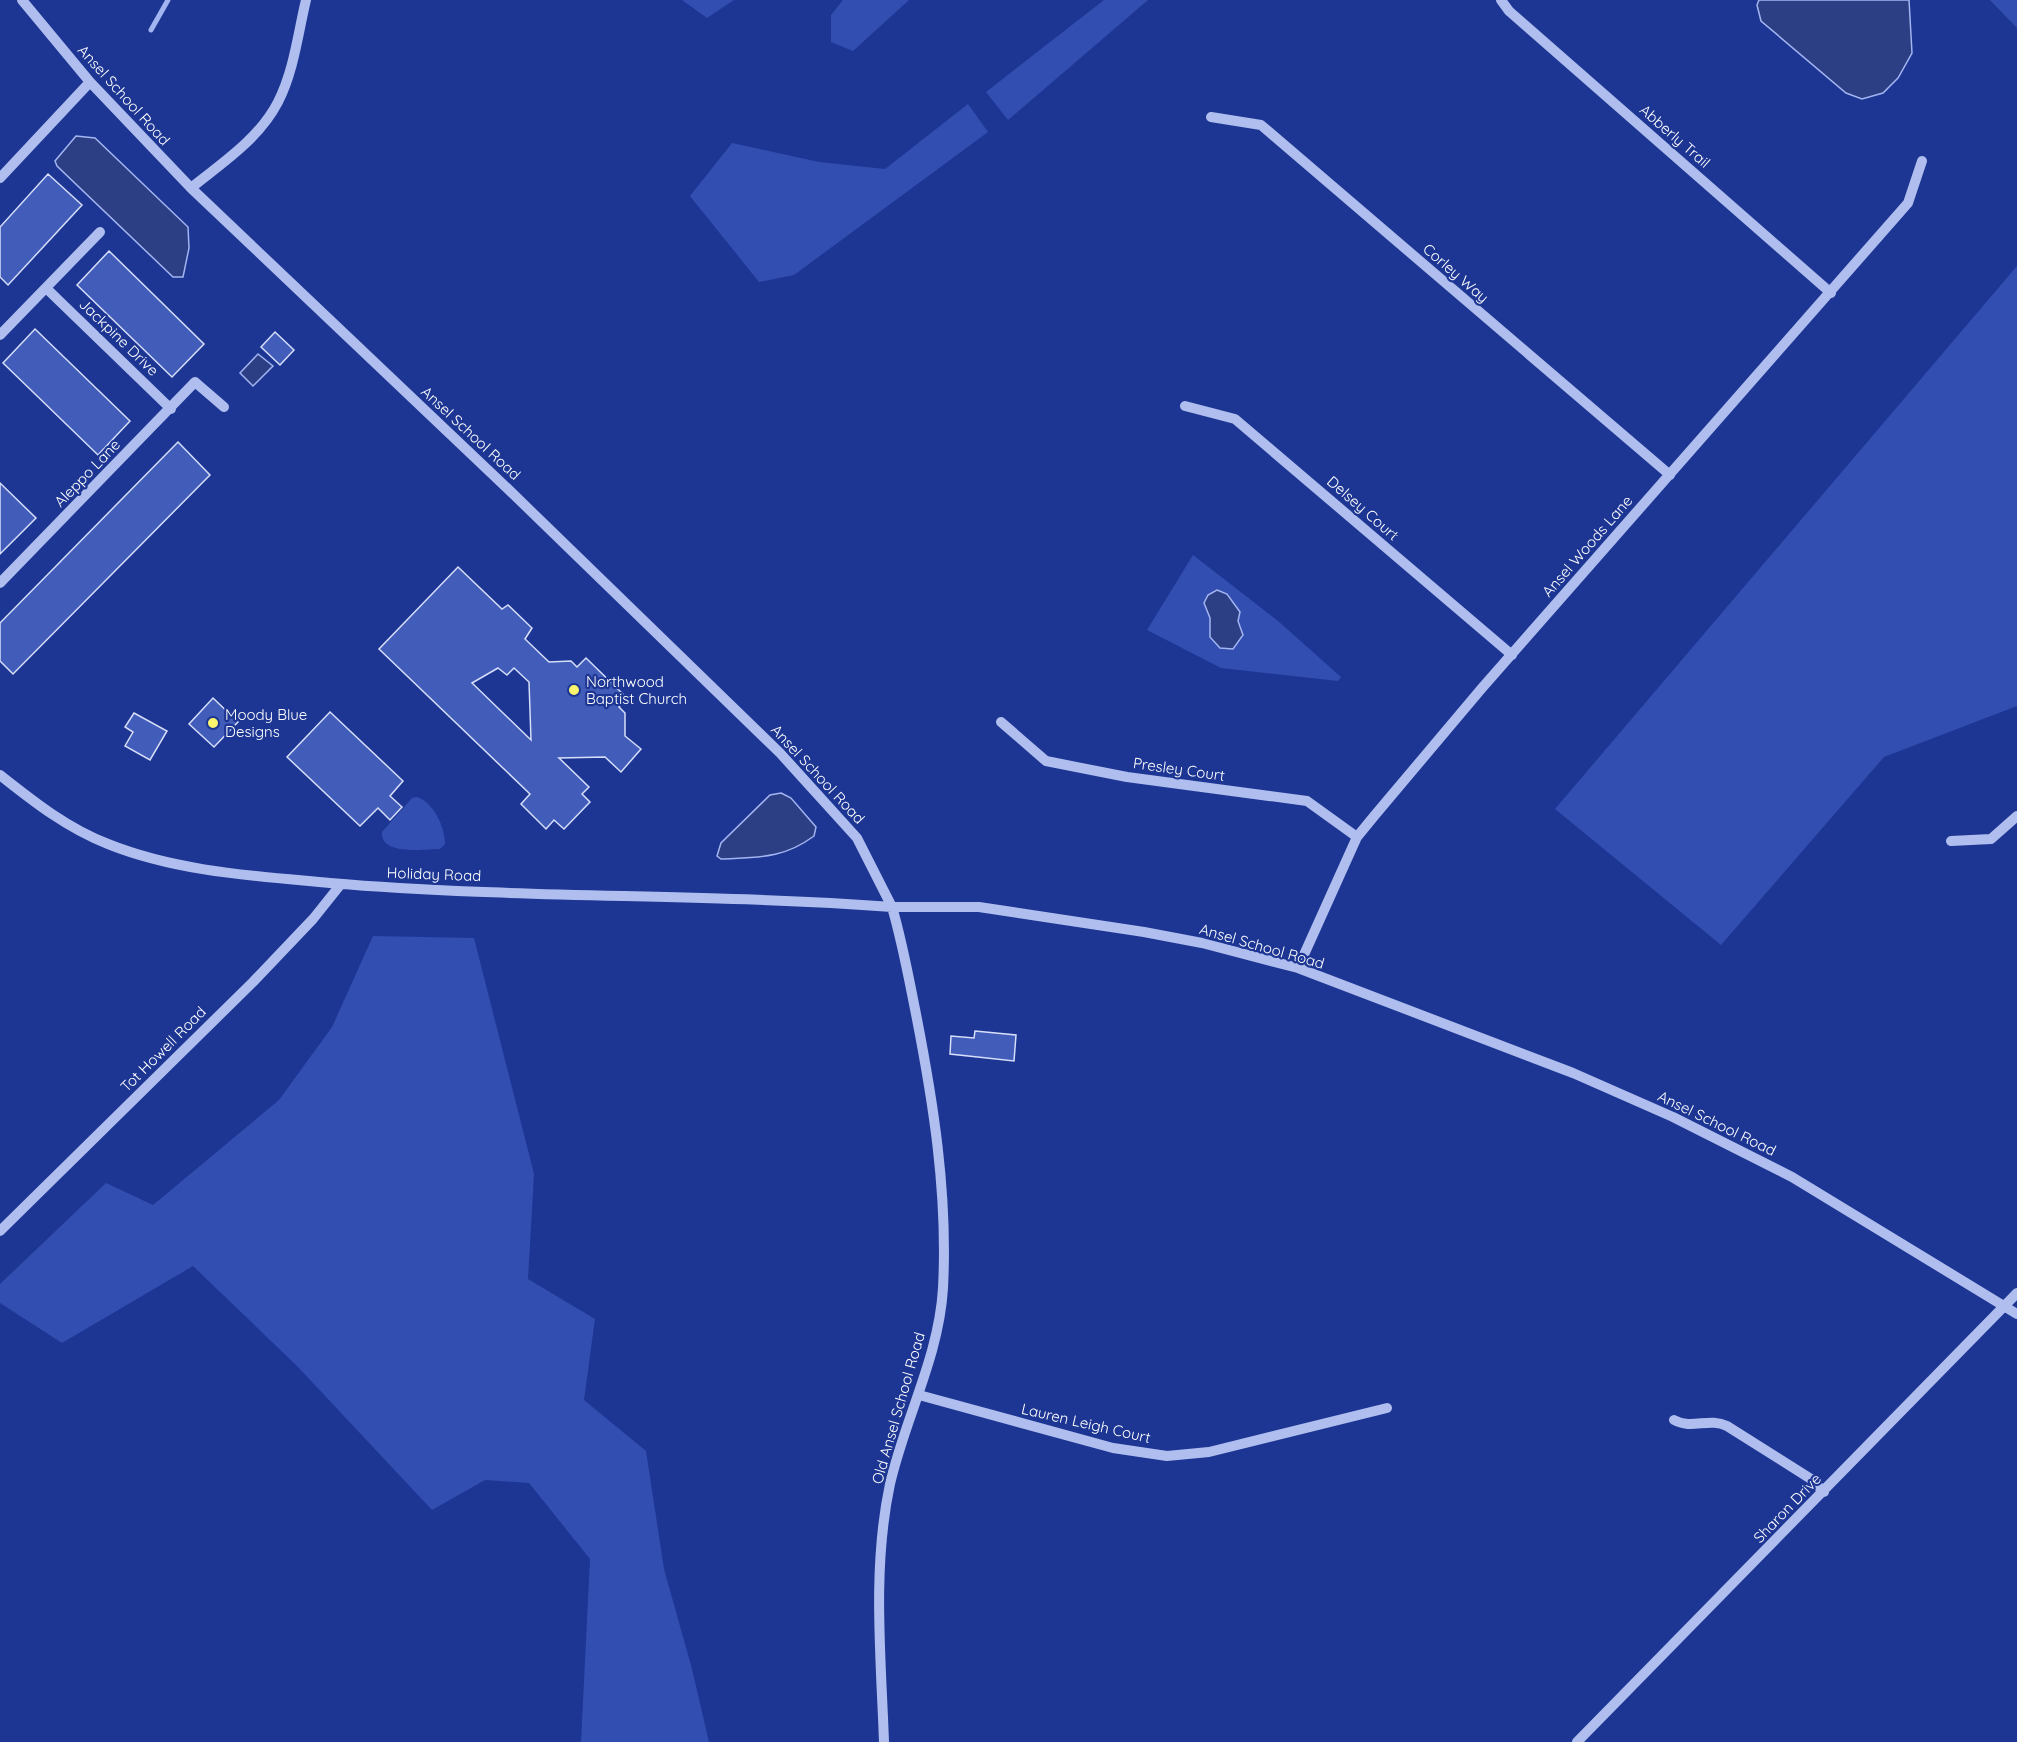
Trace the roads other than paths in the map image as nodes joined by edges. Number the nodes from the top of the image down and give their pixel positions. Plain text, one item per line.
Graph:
1 (22, 0) edge
2 (306, 0) edge
3 (1501, 0) edge
4 (90, 82) junction
5 (1211, 117) dead end
6 (1922, 161) dead end
7 (0, 178) edge
8 (190, 188) junction
9 (100, 232) dead end
10 (46, 288) junction
11 (1831, 293) junction
12 (0, 335) edge
13 (1185, 406) dead end
14 (224, 407) dead end
15 (171, 409) junction
16 (1670, 475) junction
17 (0, 583) edge
18 (1512, 655) junction
19 (1001, 722) dead end
20 (0, 775) edge
21 (2017, 816) edge
22 (1357, 837) junction
23 (1951, 841) dead end
24 (341, 884) junction
25 (892, 907) junction
26 (1298, 968) junction
27 (0, 1231) edge
28 (2017, 1293) edge
29 (2004, 1305) junction
30 (2017, 1314) edge
31 (920, 1395) junction
32 (1387, 1408) dead end
33 (1674, 1420) dead end
34 (1824, 1492) junction
35 (884, 1742) edge
36 (1577, 1742) edge

1 - 4 street, Ansel School Road
2 - 8 street
3 - 11 street, Abberly Trail
4 - 7 street
4 - 8 street, Ansel School Road
5 - 16 street, Corley Way
6 - 11 street, Ansel Woods Lane
8 - 25 street, Ansel School Road
9 - 10 street
10 - 12 street
10 - 15 street, Jackpine Drive
11 - 16 street, Ansel Woods Lane
13 - 18 street, Delsey Court
14 - 15 street, Aleppo Lane
15 - 17 street, Aleppo Lane
16 - 18 street, Ansel Woods Lane
18 - 22 street, Ansel Woods Lane
19 - 22 street, Presley Court
20 - 24 street, Holiday Road
21 - 23 street
22 - 26 street, Ansel Woods Lane
24 - 25 street, Holiday Road
24 - 27 street, Tot Howell Road
25 - 26 street, Ansel School Road
25 - 31 street, Old Ansel School Road
26 - 29 street, Ansel School Road
28 - 29 street, Sharon Drive
29 - 30 street, Ansel School Road
29 - 34 street, Sharon Drive
31 - 32 street, Lauren Leigh Court
31 - 35 street, Old Ansel School Road
33 - 34 street
34 - 36 street, Sharon Drive

